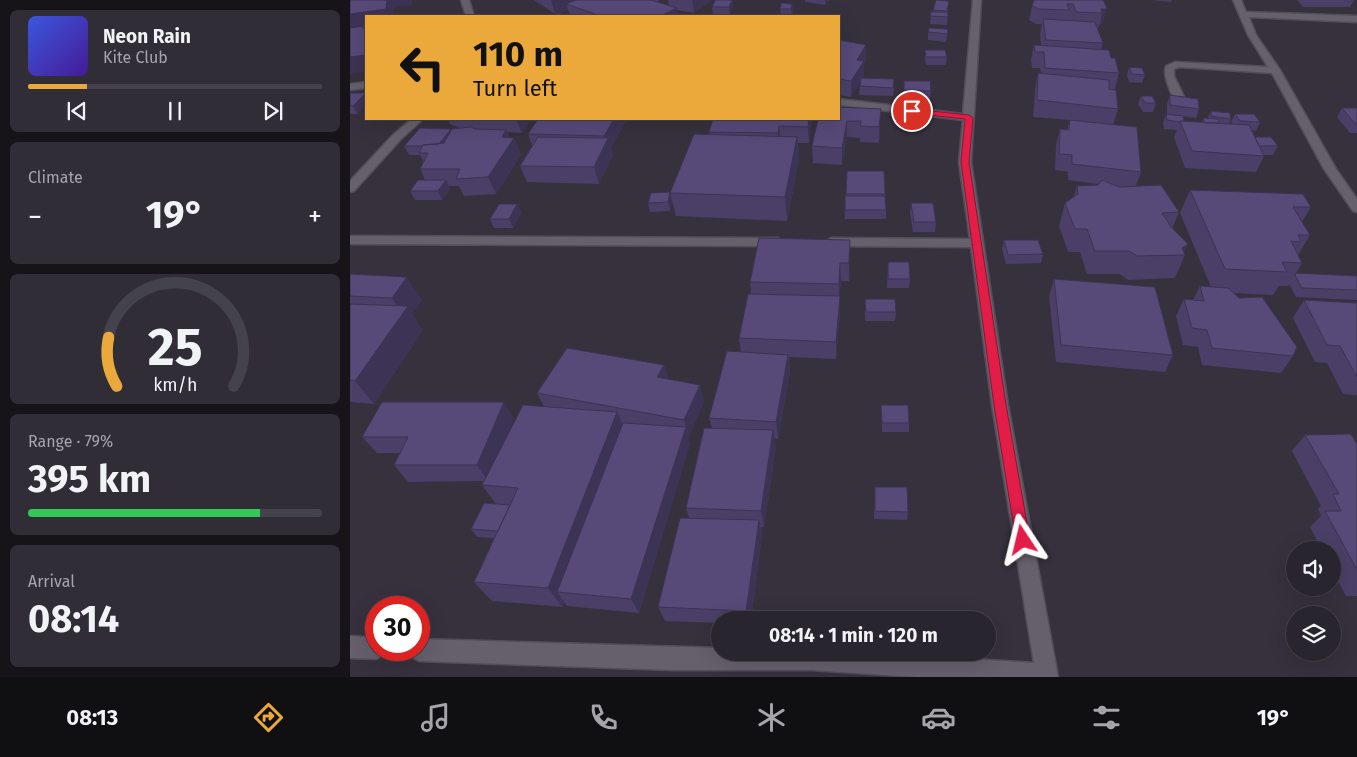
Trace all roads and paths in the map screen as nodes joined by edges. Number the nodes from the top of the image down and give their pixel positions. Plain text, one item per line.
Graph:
1 (465, 0) edge
2 (977, 0) edge
3 (1236, 0) edge
4 (1243, 14) junction
5 (470, 15) edge
6 (1357, 19) edge
7 (1275, 70) junction
8 (365, 85) edge
9 (350, 87) edge
10 (840, 102) edge
11 (1182, 103) edge
12 (969, 118) junction
13 (417, 120) edge
14 (350, 188) edge
15 (1357, 208) edge
16 (350, 240) edge
17 (788, 242) edge
18 (818, 242) edge
19 (977, 243) junction
20 (350, 647) edge
21 (365, 648) edge
22 (430, 650) edge
23 (1046, 676) edge

1 - 5 street
2 - 12 street
3 - 4 street
4 - 6 street
4 - 7 street
7 - 11 street
7 - 15 street
8 - 9 street
10 - 12 street
12 - 19 street
13 - 14 street
16 - 17 street
18 - 19 street
19 - 23 street
20 - 21 street
22 - 23 street

